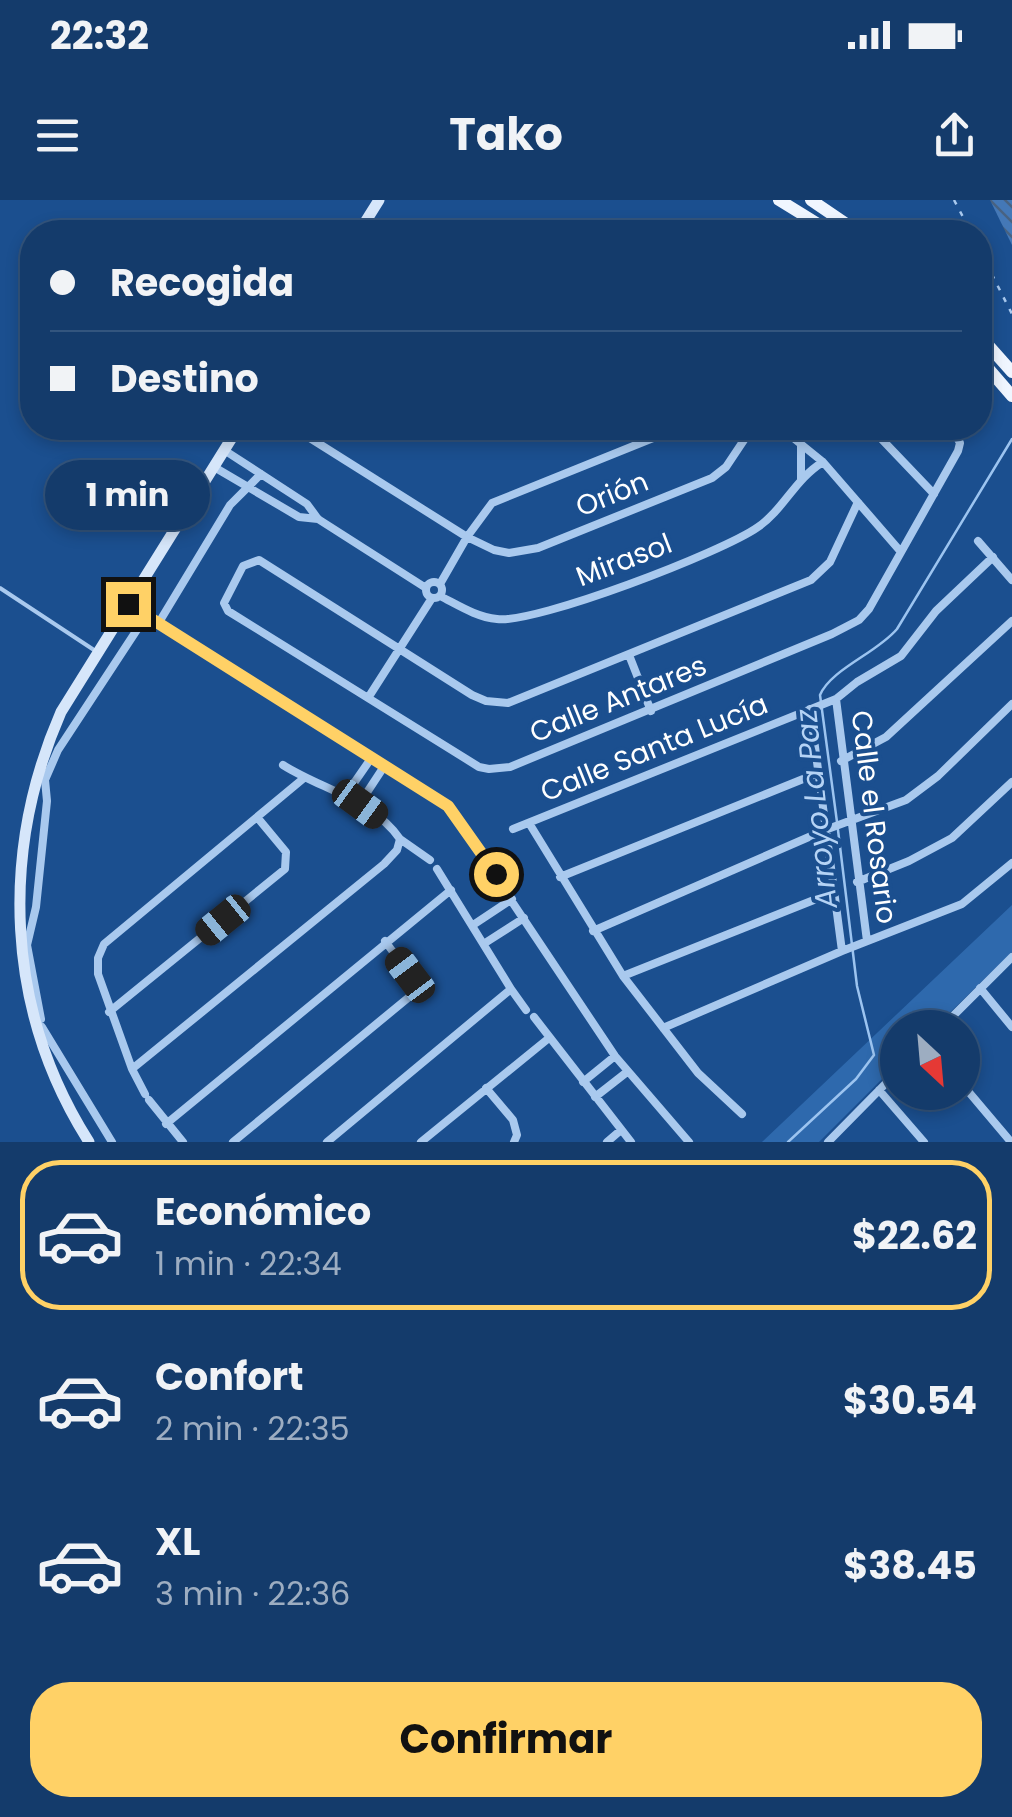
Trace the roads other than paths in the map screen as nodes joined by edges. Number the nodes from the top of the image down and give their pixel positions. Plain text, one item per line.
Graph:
1 (779, 200) edge
2 (810, 200) edge
3 (812, 220) edge
4 (840, 220) edge
5 (1010, 368) edge
6 (992, 373) edge
7 (1012, 385) edge
8 (1012, 396) edge
9 (230, 440) edge
10 (313, 440) edge
11 (648, 440) edge
12 (744, 440) edge
13 (797, 440) edge
14 (882, 440) edge
15 (958, 440) edge
16 (802, 444) junction
17 (224, 450) junction
18 (823, 462) junction
19 (214, 467) junction
20 (260, 474) junction
21 (801, 479) junction
22 (249, 487) junction
23 (934, 494) junction
24 (858, 502) junction
25 (318, 519) junction
26 (467, 537) junction
27 (978, 541) dead end
28 (901, 552) junction
29 (993, 557) junction
30 (1012, 580) edge
31 (440, 584) junction
32 (0, 588) edge
33 (426, 588) junction
34 (436, 597) junction
35 (128, 604) junction
36 (146, 616) junction
37 (1012, 621) edge
38 (158, 624) junction
39 (399, 648) junction
40 (98, 653) junction
41 (629, 655) junction
42 (368, 698) junction
43 (835, 700) junction
44 (1012, 704) edge
45 (812, 708) junction
46 (652, 711) junction
47 (372, 757) junction
48 (842, 761) junction
49 (282, 765) dead end
50 (385, 765) junction
51 (818, 772) junction
52 (304, 778) junction
53 (1012, 782) edge
54 (345, 796) junction
55 (360, 804) junction
56 (257, 817) junction
57 (848, 822) junction
58 (529, 823) junction
59 (513, 829) dead end
60 (828, 830) junction
61 (400, 838) junction
62 (430, 860) dead end
63 (1012, 863) edge
64 (437, 870) dead end
65 (560, 877) junction
66 (857, 882) junction
67 (451, 890) junction
68 (834, 892) junction
69 (512, 899) junction
70 (524, 918) junction
71 (473, 925) junction
72 (593, 930) junction
73 (384, 941) junction
74 (865, 942) junction
75 (484, 943) junction
76 (846, 950) junction
77 (1012, 957) edge
78 (623, 976) junction
79 (980, 988) junction
80 (512, 989) junction
81 (959, 1010) edge
82 (109, 1012) junction
83 (42, 1027) junction
84 (1012, 1027) edge
85 (662, 1028) junction
86 (549, 1038) junction
87 (615, 1056) junction
88 (132, 1069) junction
89 (50, 1072) junction
90 (627, 1072) junction
91 (583, 1082) junction
92 (486, 1088) junction
93 (879, 1090) joint
94 (595, 1097) junction
95 (980, 1106) edge
96 (742, 1114) dead end
97 (166, 1124) junction
98 (621, 1130) junction
99 (834, 1140) edge
100 (88, 1142) edge
101 (112, 1142) edge
102 (183, 1142) edge
103 (234, 1142) edge
104 (327, 1142) edge
105 (421, 1142) edge
106 (514, 1142) edge
107 (607, 1142) edge
108 (631, 1142) edge
109 (689, 1142) edge
110 (924, 1142) edge
111 (1010, 1142) edge

1 - 3 main road
2 - 4 main road
5 - 7 main road
6 - 8 main road
9 - 17 main road
10 - 26 street, Orión
11 - 26 street
12 - 26 street, Orión
13 - 16 street
14 - 23 street
15 - 23 street, Calle Antares
16 - 18 street
16 - 21 street
17 - 19 main road
17 - 20 street
18 - 21 street, Mirasol
18 - 24 street
19 - 22 street
19 - 35 main road
20 - 22 street
20 - 25 street
21 - 34 street, Mirasol
22 - 25 street
22 - 38 street
23 - 28 street, Calle Antares
24 - 28 street
24 - 41 street
25 - 33 street
26 - 31 street
27 - 29 street
28 - 46 street, Calle Antares
29 - 30 street
29 - 43 street, Calle Santa Lucía
31 - 33 street
31 - 34 street
32 - 40 lane
33 - 34 street
34 - 39 street
35 - 36 street
35 - 40 main road
36 - 38 street
36 - 83 street
37 - 48 street
38 - 47 street
39 - 41 street
39 - 42 street
39 - 42 street, Calle Antares
40 - 89 main road
41 - 46 street
42 - 46 street, Calle Antares
43 - 45 street, Calle Santa Lucía
43 - 48 street, Calle el Rosario
44 - 57 street
45 - 51 street
45 - 58 street, Calle Santa Lucía
47 - 50 street
47 - 54 street
48 - 57 street, Calle el Rosario
49 - 52 street
50 - 55 street
50 - 69 street
51 - 60 street
51 - 65 street
52 - 54 street
52 - 56 street
53 - 66 street
54 - 55 street
55 - 61 street
56 - 82 street
56 - 82 street
57 - 60 street
57 - 66 street, Calle el Rosario
58 - 59 street, Calle Santa Lucía
58 - 65 street
60 - 68 street
60 - 72 street
61 - 62 street
61 - 88 street
63 - 74 street
64 - 67 street
65 - 72 street
66 - 74 street, Calle el Rosario
67 - 71 street
67 - 73 street
68 - 76 street
68 - 78 street
69 - 70 street
69 - 71 street
70 - 75 street
70 - 87 street
71 - 75 street
72 - 78 street
73 - 97 street
73 - 103 street
74 - 76 street
75 - 80 street
76 - 85 street
77 - 79 street
78 - 85 street
79 - 81 street
79 - 84 street
80 - 86 street
80 - 104 street
82 - 88 street
83 - 89 street
83 - 101 street
85 - 96 street
86 - 91 street
86 - 92 street
87 - 90 street
87 - 91 street
88 - 97 street
89 - 100 main road
90 - 94 street
90 - 109 street
91 - 94 street
92 - 105 street
92 - 106 street
93 - 99 street
93 - 110 street
94 - 98 street
95 - 111 street
97 - 102 street
98 - 107 street
98 - 108 street

